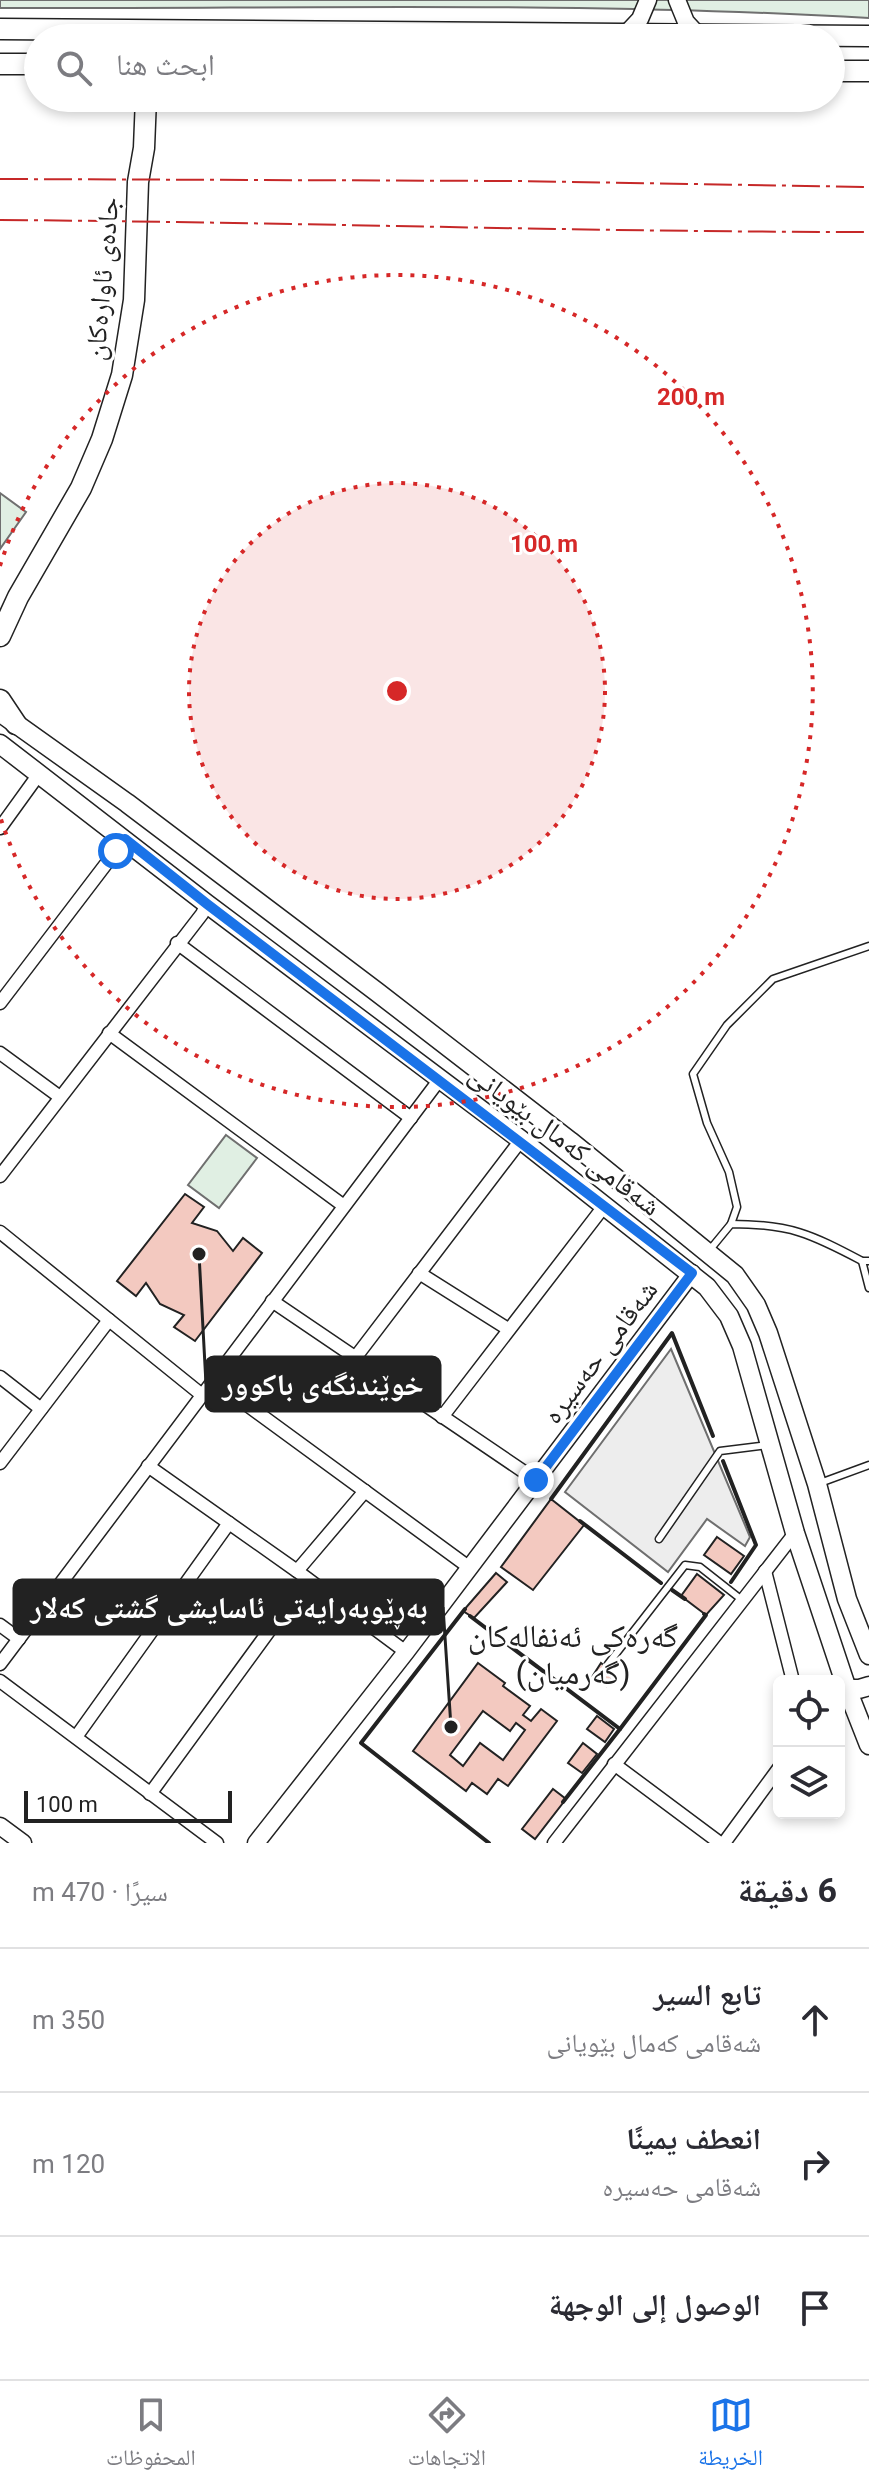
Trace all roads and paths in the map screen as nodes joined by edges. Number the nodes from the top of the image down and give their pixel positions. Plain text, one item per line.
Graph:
1 (648, 0) edge
2 (677, 0) edge
3 (635, 24) edge
4 (688, 24) edge
5 (0, 29) edge
6 (24, 29) edge
7 (845, 36) edge
8 (869, 36) edge
9 (0, 64) edge
10 (24, 64) edge
11 (845, 71) edge
12 (869, 71) edge
13 (132, 112) edge
14 (145, 112) edge
15 (138, 182) junction
16 (18, 597) junction
17 (0, 611) edge
18 (0, 636) edge
19 (4, 713) edge
20 (0, 744) edge
21 (39, 774) junction
22 (0, 828) edge
23 (125, 839) junction
24 (207, 904) junction
25 (177, 943) junction
26 (869, 946) edge
27 (0, 1003) edge
28 (109, 1033) junction
29 (0, 1053) edge
30 (440, 1079) junction
31 (60, 1097) junction
32 (411, 1118) junction
33 (521, 1140) junction
34 (570, 1141) junction
35 (553, 1165) junction
36 (0, 1176) edge
37 (605, 1205) junction
38 (344, 1206) junction
39 (731, 1224) junction
40 (0, 1232) edge
41 (708, 1252) junction
42 (865, 1261) edge
43 (419, 1273) junction
44 (692, 1273) junction
45 (869, 1288) edge
46 (272, 1301) junction
47 (109, 1320) junction
48 (508, 1329) junction
49 (355, 1358) junction
50 (0, 1377) edge
51 (213, 1380) junction
52 (202, 1395) junction
53 (41, 1409) junction
54 (442, 1417) junction
55 (771, 1445) junction
56 (0, 1463) edge
57 (869, 1465) edge
58 (148, 1466) junction
59 (536, 1480) junction
60 (817, 1484) junction
61 (365, 1491) junction
62 (229, 1523) junction
63 (795, 1533) junction
64 (659, 1539) dead end
65 (470, 1568) junction
66 (765, 1571) junction
67 (302, 1575) junction
68 (742, 1600) junction
69 (0, 1625) edge
70 (19, 1639) junction
71 (406, 1652) junction
72 (869, 1655) edge
73 (0, 1664) edge
74 (608, 1664) dead end
75 (791, 1675) edge
76 (0, 1681) edge
77 (869, 1686) edge
78 (847, 1689) junction
79 (76, 1737) junction
80 (869, 1744) edge
81 (614, 1764) junction
82 (773, 1776) edge
83 (150, 1794) junction
84 (0, 1826) edge
85 (23, 1843) edge
86 (217, 1843) edge
87 (256, 1843) edge
88 (554, 1843) edge
89 (722, 1843) edge

1 - 3 street
2 - 4 street
5 - 6 main road
7 - 8 main road
9 - 10 main road
11 - 12 main road
13 - 15 main road, جادەی ئاوارەکان
14 - 15 main road, جادەی ئاوارەکان
15 - 16 main road, جادەی ئاوارەکان
16 - 17 main road
16 - 18 main road, جادەی ئاوارەکان
19 - 34 main road, شەقامی کەمال بێویانی
20 - 21 main road, شەقامی کەمال بێویانی
21 - 22 street
21 - 23 main road, شەقامی کەمال بێویانی
23 - 24 main road, شەقامی کەمال بێویانی
23 - 27 street
24 - 25 street
24 - 30 main road, شەقامی کەمال بێویانی
25 - 28 street
25 - 32 street
26 - 39 lane
28 - 31 street
28 - 38 street
29 - 31 street
30 - 32 street
30 - 33 main road, شەقامی کەمال بێویانی
31 - 36 street
32 - 38 street
33 - 35 main road, شەقامی کەمال بێویانی
33 - 43 street
34 - 35 main road
34 - 41 main road, شەقامی کەمال بێویانی
35 - 37 main road, شەقامی کەمال بێویانی
37 - 44 main road, شەقامی کەمال بێویانی
37 - 48 street
38 - 46 street
39 - 41 lane
39 - 42 lane
40 - 47 street
41 - 60 main road, شەقامی کەمال بێویانی
42 - 45 lane
43 - 48 street
43 - 49 street
44 - 55 main road, شەقامی کەمال بێویانی
44 - 59 street, شەقامی حەسیرە
46 - 49 street
46 - 51 street
47 - 52 street
47 - 53 street
48 - 54 street
49 - 54 street
50 - 53 street
51 - 52 street
51 - 61 street
52 - 58 street
53 - 56 street
54 - 59 street
55 - 63 main road, شەقامی کەمال بێویانی
55 - 64 lane
57 - 60 lane
58 - 62 street
58 - 70 street
59 - 65 street, شەقامی حەسیرە
60 - 72 main road, شەقامی کەمال بێویانی
61 - 65 street
61 - 67 street
62 - 67 street
62 - 79 street
63 - 66 street
63 - 78 main road, شەقامی کەمال بێویانی
65 - 71 street, شەقامی حەسیرە
66 - 68 street
66 - 75 street
67 - 71 street
67 - 83 street
68 - 74 lane
68 - 81 street
69 - 70 street
70 - 73 street
71 - 87 street, شەقامی حەسیرە
76 - 79 street
77 - 78 main road
78 - 80 main road, شەقامی کەمال بێویانی
79 - 83 street
81 - 88 street
81 - 89 street
82 - 89 street
83 - 86 street
84 - 85 street

